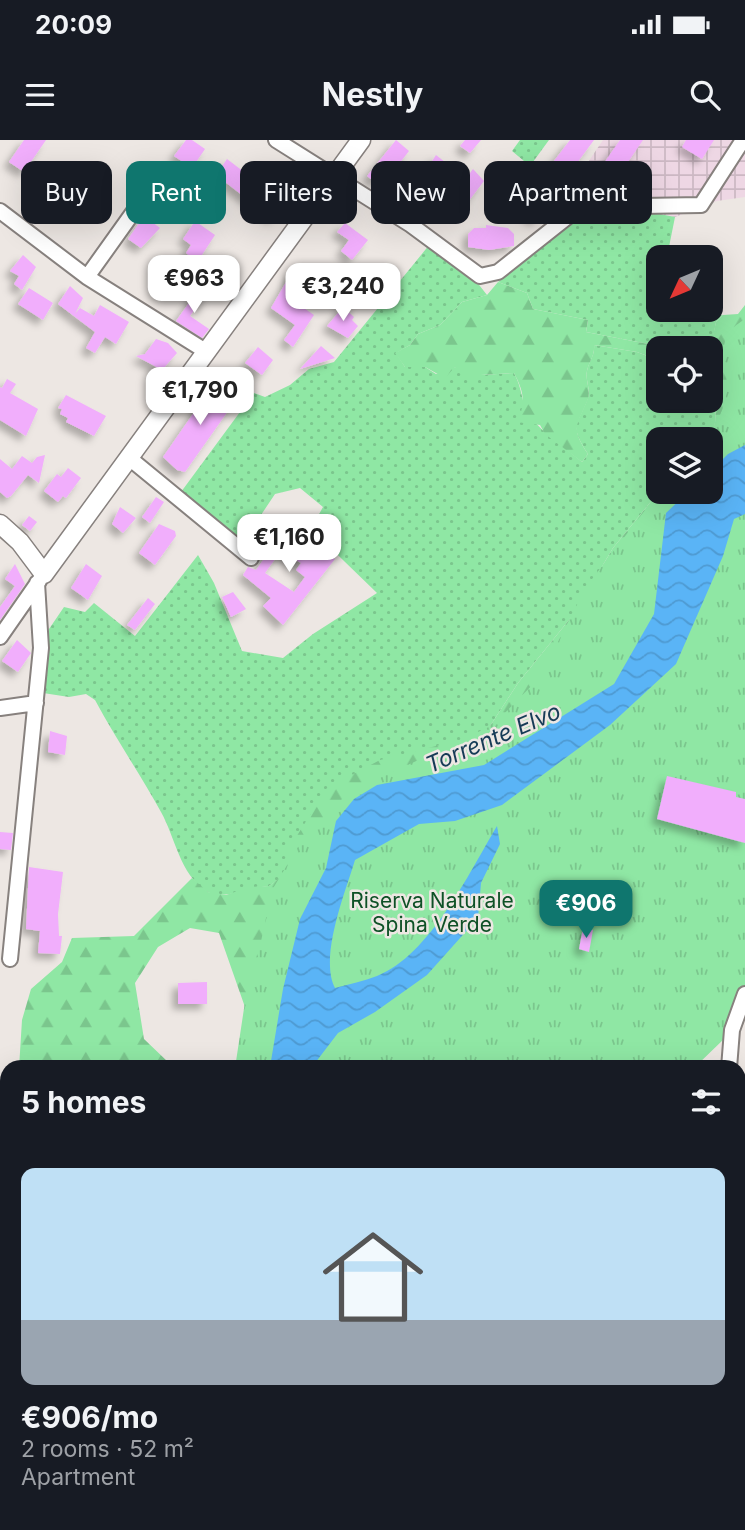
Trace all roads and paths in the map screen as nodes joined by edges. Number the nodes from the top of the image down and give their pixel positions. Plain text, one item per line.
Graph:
1 (276, 140) edge
2 (361, 140) edge
3 (743, 140) edge
4 (310, 161) edge
5 (345, 161) edge
6 (357, 191) edge
7 (0, 211) edge
8 (126, 222) edge
9 (299, 224) edge
10 (87, 277) junction
11 (206, 352) junction
12 (128, 457) junction
13 (0, 524) edge
14 (251, 558) dead end
15 (40, 578) junction
16 (0, 637) edge
17 (36, 703) junction
18 (0, 708) edge
19 (0, 949) edge
20 (745, 994) edge
21 (730, 1060) edge

1 - 4 street
2 - 5 street
3 - 6 street
7 - 10 street
8 - 10 street
9 - 11 street
10 - 11 street
11 - 12 street
12 - 14 street
12 - 15 street
13 - 15 street
15 - 16 street
15 - 17 street
17 - 18 street
17 - 19 street
20 - 21 street

